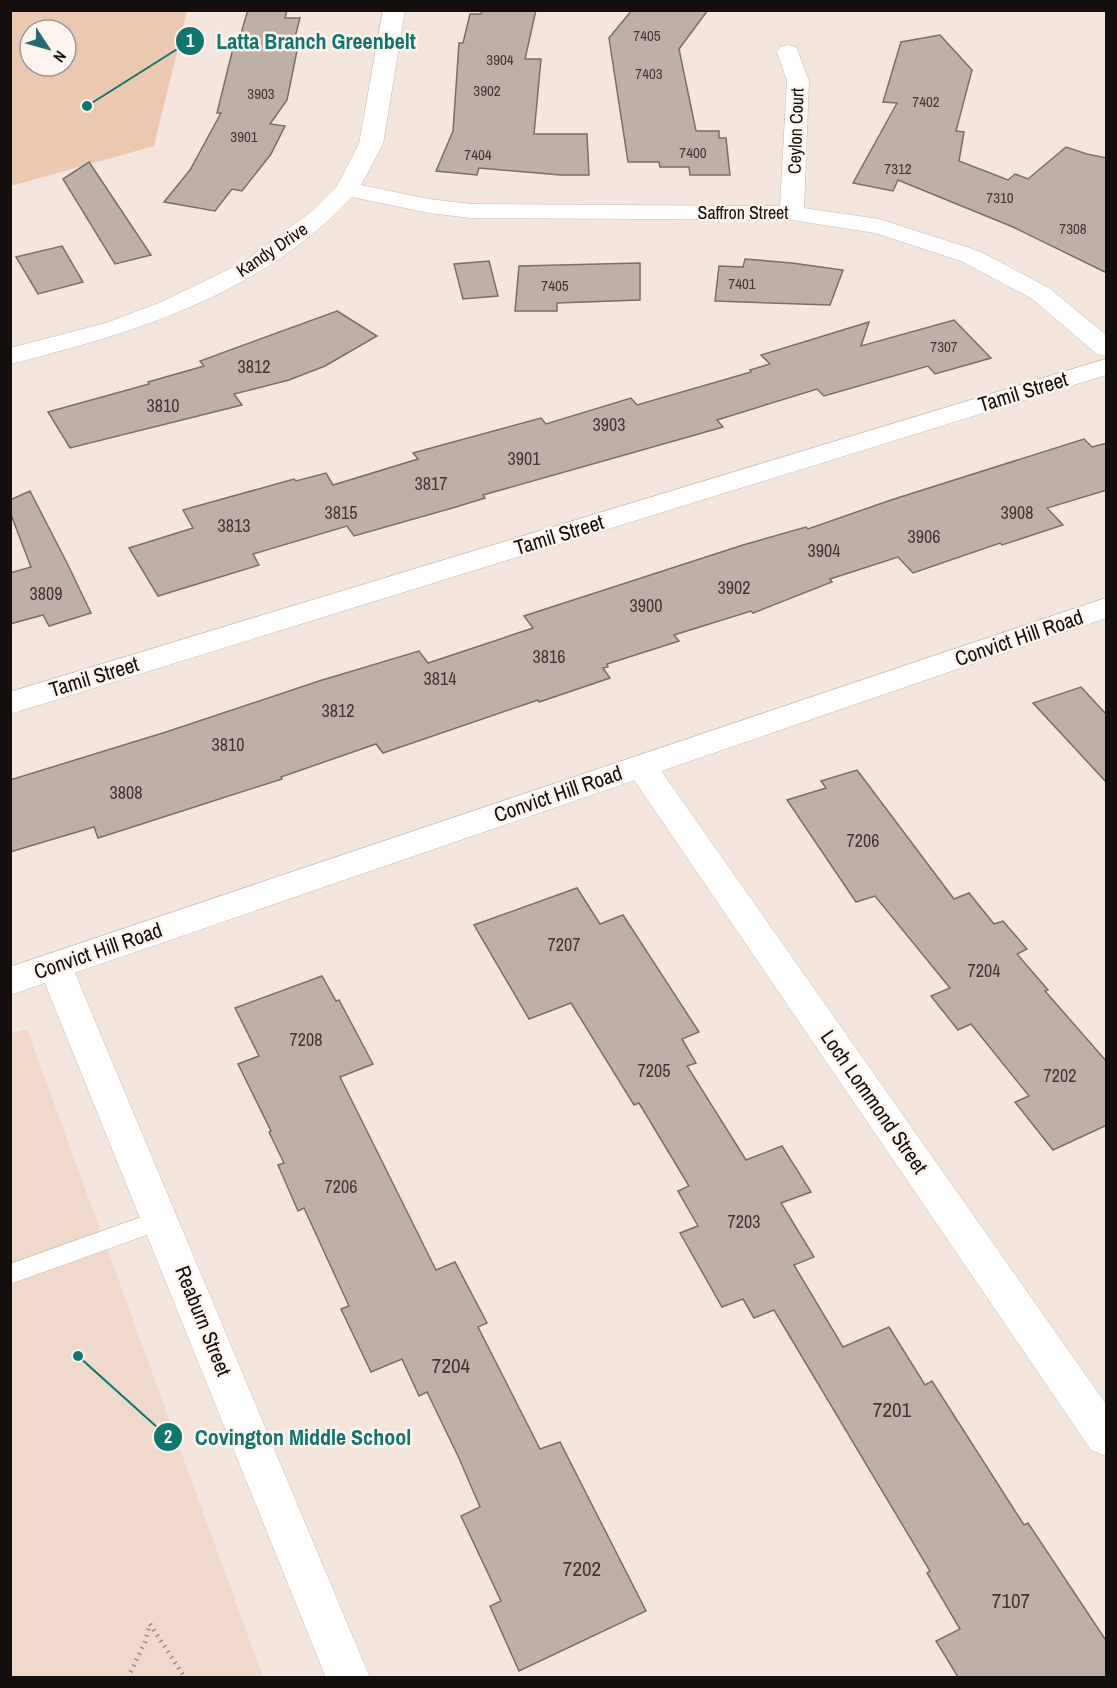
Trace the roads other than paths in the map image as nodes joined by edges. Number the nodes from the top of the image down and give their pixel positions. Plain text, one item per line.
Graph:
1 (394, 10) edge
2 (788, 52) dead end
3 (347, 189) junction
4 (792, 213) junction
5 (1107, 348) edge
6 (10, 356) edge
7 (1107, 367) edge
8 (1107, 608) edge
9 (10, 703) edge
10 (641, 766) junction
11 (55, 966) junction
12 (10, 981) edge
13 (162, 1220) junction
14 (10, 1274) edge
15 (1107, 1437) edge
16 (348, 1677) edge

1 - 3 street, Kandy Drive
2 - 4 street, Ceylon Court
3 - 4 street, Saffron Street
3 - 6 street, Kandy Drive
4 - 5 street, Saffron Street
7 - 9 street, Tamil Street
8 - 10 street, Convict Hill Road
10 - 11 street, Convict Hill Road
10 - 15 street, Loch Lommond Street
11 - 12 street, Convict Hill Road
11 - 13 street, Reaburn Street
13 - 14 lane
13 - 16 street, Reaburn Street

